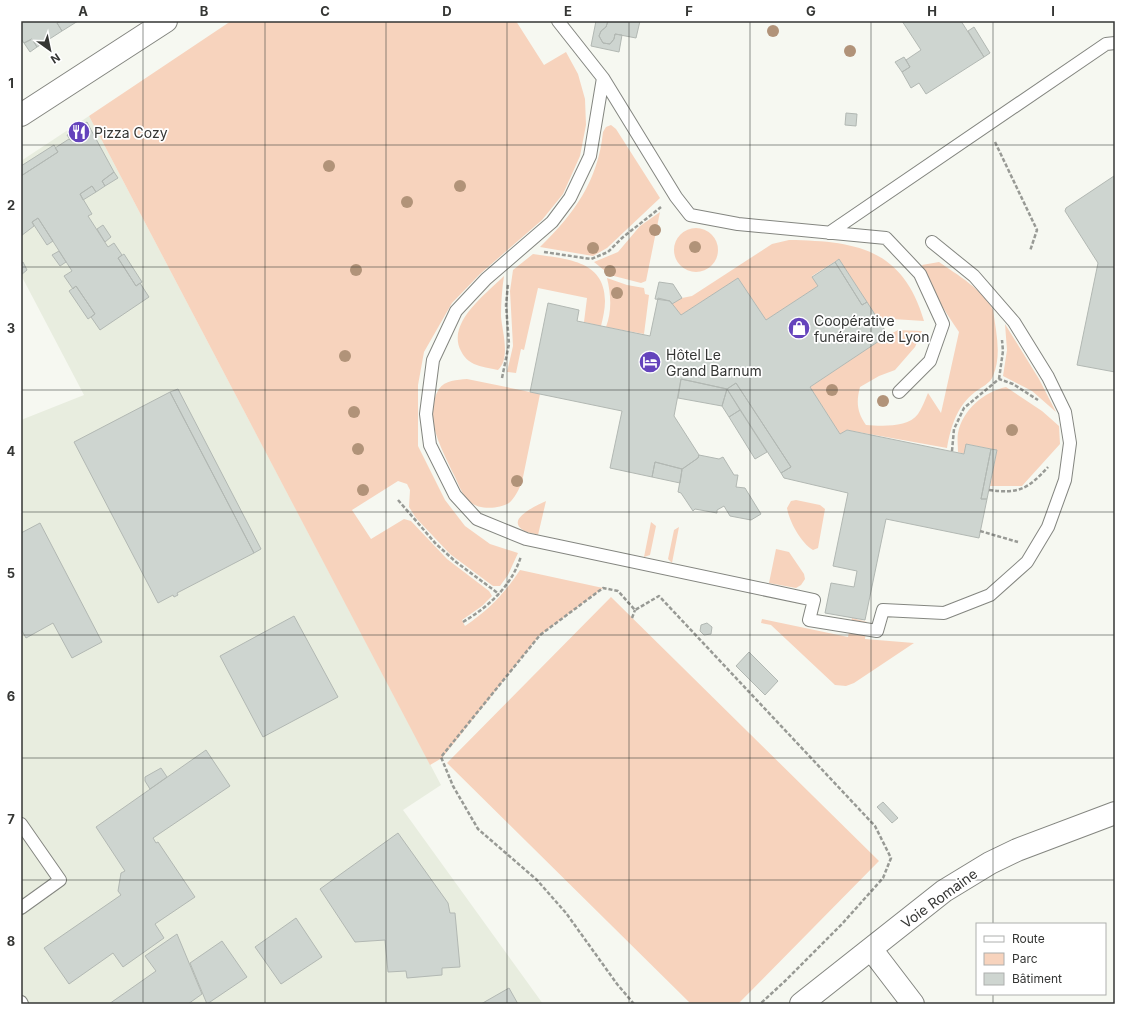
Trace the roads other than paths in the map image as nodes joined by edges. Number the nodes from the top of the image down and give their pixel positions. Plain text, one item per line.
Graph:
1 (166, 21) edge
2 (560, 21) edge
3 (1115, 43) edge
4 (603, 78) junction
5 (21, 115) edge
6 (829, 232) junction
7 (932, 242) dead end
8 (899, 392) dead end
9 (1115, 814) edge
10 (21, 824) edge
11 (21, 908) edge
12 (871, 949) junction
13 (801, 1004) edge
14 (913, 1004) edge

1 - 5 street
2 - 4 lane
3 - 6 lane
4 - 6 lane
4 - 7 lane
6 - 8 lane
9 - 12 street, Voie Romaine
10 - 11 lane
12 - 13 street, Voie Romaine
12 - 14 street

